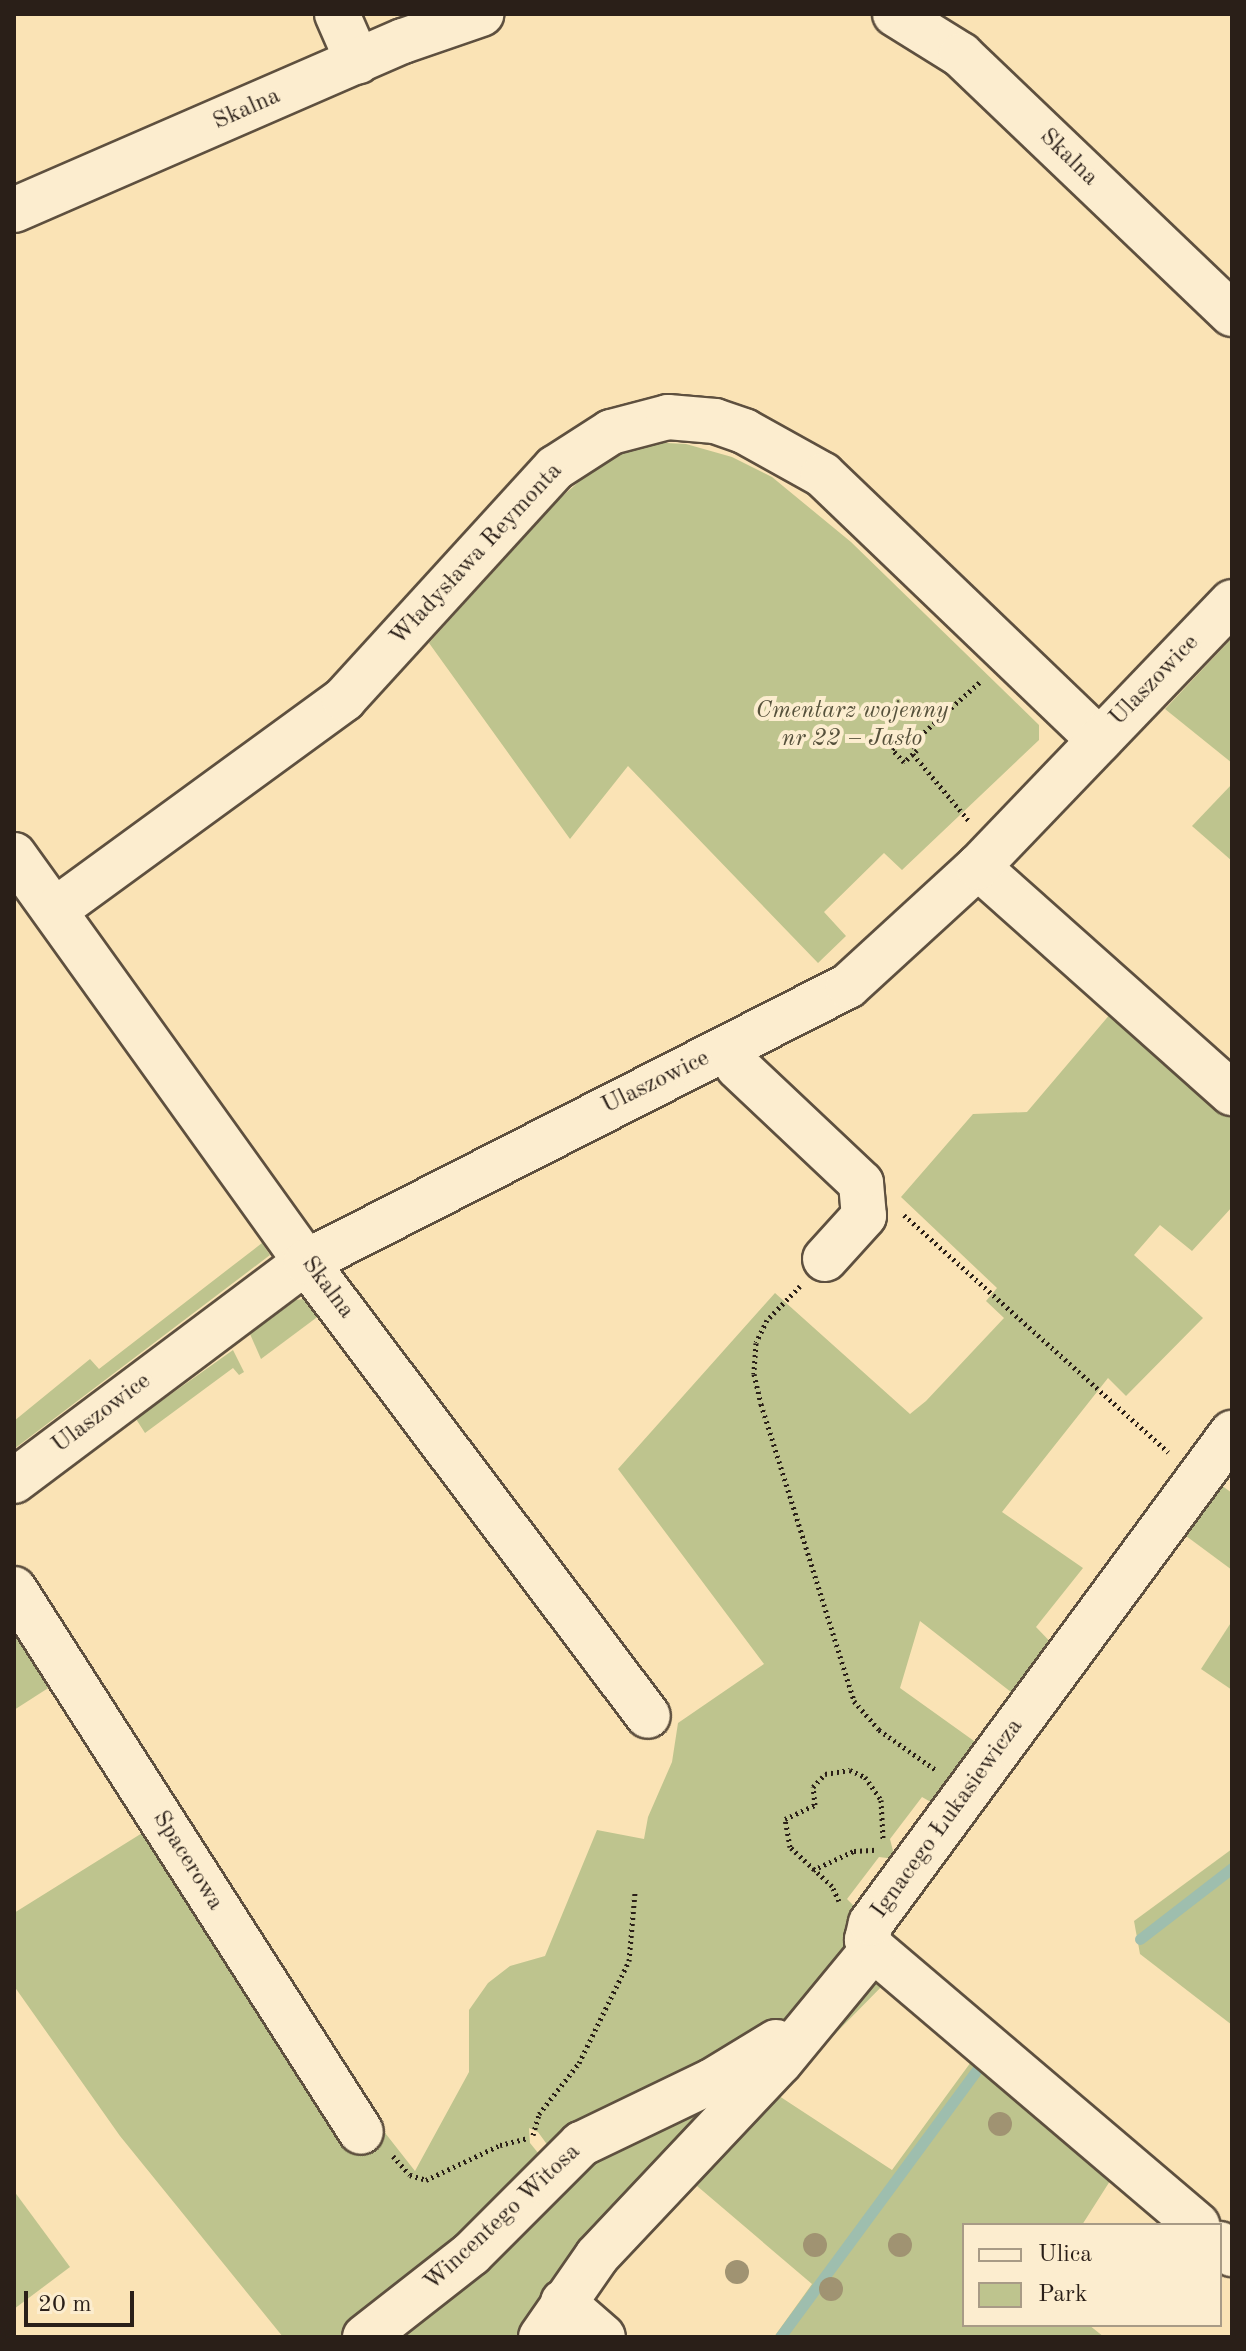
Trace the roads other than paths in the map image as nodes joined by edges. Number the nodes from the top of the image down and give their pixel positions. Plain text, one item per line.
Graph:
1 (337, 14) edge
2 (481, 14) edge
3 (895, 14) edge
4 (358, 62) junction
5 (14, 210) edge
6 (1232, 314) edge
7 (1232, 602) edge
8 (1099, 740) junction
9 (14, 855) edge
10 (978, 867) junction
11 (55, 910) junction
12 (930, 912) junction
13 (728, 1048) junction
14 (1232, 1093) edge
15 (825, 1259) road end
16 (306, 1262) junction
17 (1232, 1433) edge
18 (14, 1481) edge
19 (14, 1589) edge
20 (648, 1716) dead end
21 (871, 1938) junction
22 (815, 2016) junction
23 (360, 2130) road end
24 (1195, 2223) edge
25 (552, 2319) edge
26 (365, 2337) edge
27 (603, 2337) edge

1 - 4 street
2 - 4 street, Skalna
3 - 6 street, Skalna
4 - 5 street, Skalna
7 - 8 street, Ulaszowice
8 - 10 street, Ulaszowice
8 - 11 street, Władysława Reymonta
8 - 12 street
9 - 11 street, Skalna
10 - 12 street, Ulaszowice
10 - 14 street
11 - 16 street, Skalna
12 - 13 street, Ulaszowice
13 - 15 street
13 - 16 street, Ulaszowice
16 - 18 street, Ulaszowice
16 - 20 street, Skalna
17 - 21 street, Ignacego Łukasiewicza
19 - 23 street, Spacerowa
21 - 22 street, Ignacego Łukasiewicza
21 - 24 street
22 - 25 street, Ignacego Łukasiewicza
22 - 26 street, Wincentego Witosa
25 - 27 street

